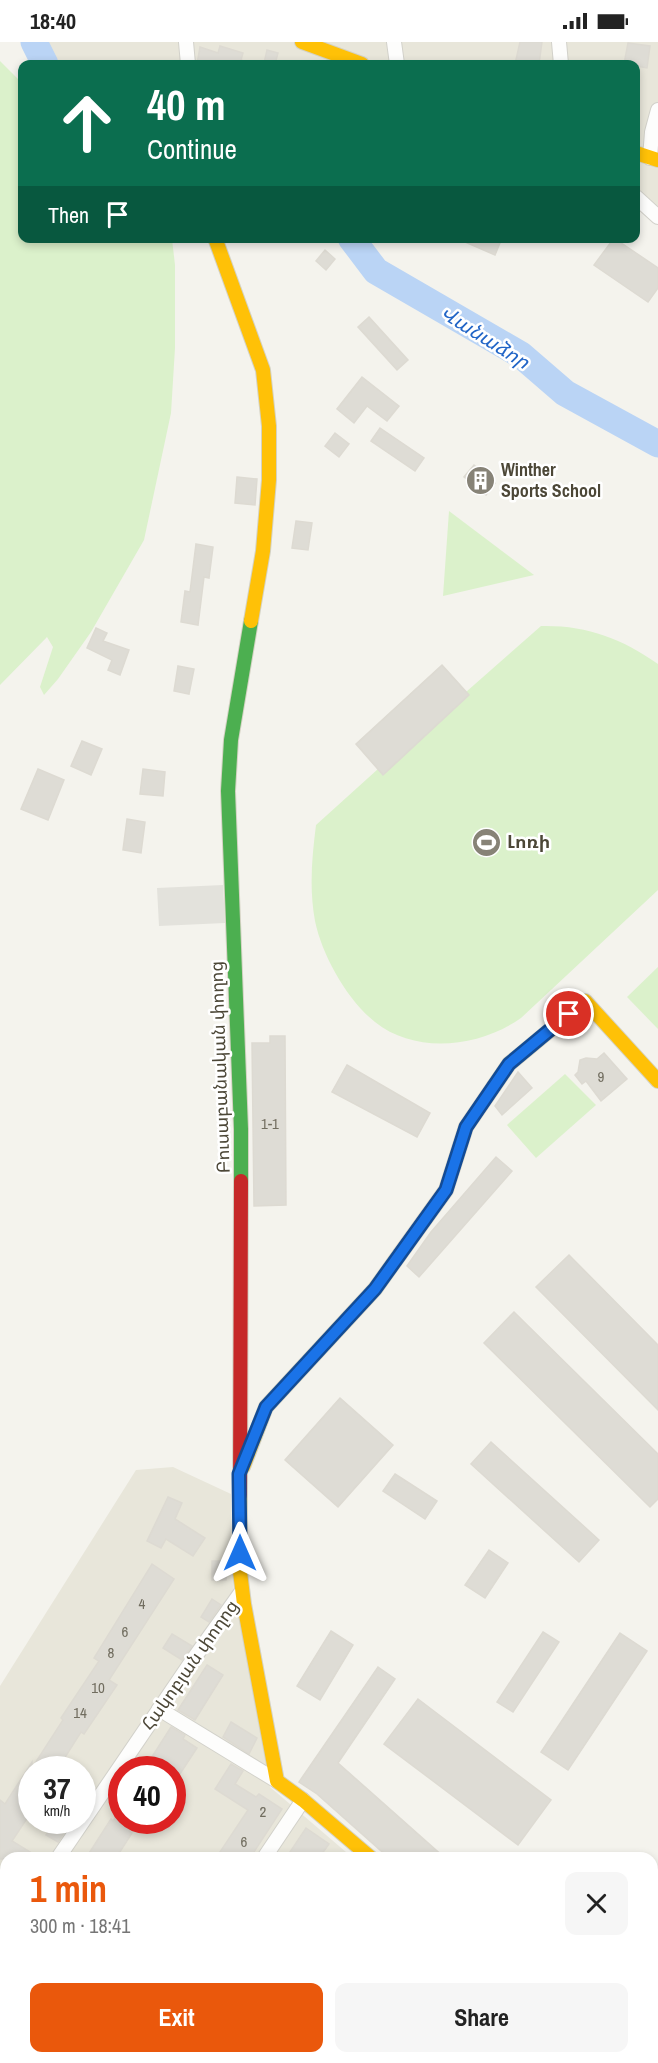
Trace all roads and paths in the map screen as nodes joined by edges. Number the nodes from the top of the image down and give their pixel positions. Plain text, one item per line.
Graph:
1 (302, 42) edge
2 (394, 42) edge
3 (560, 42) edge
4 (351, 60) edge
5 (396, 60) edge
6 (561, 60) edge
7 (658, 110) edge
8 (654, 159) edge
9 (640, 201) edge
10 (658, 217) edge
11 (216, 243) edge
12 (658, 1081) edge
13 (239, 1474) junction
14 (242, 1591) junction
15 (159, 1709) junction
16 (277, 1781) junction
17 (303, 1800) junction
18 (62, 1852) edge
19 (268, 1852) edge
20 (364, 1852) edge

1 - 4 street
2 - 5 street
3 - 6 street
7 - 8 street
9 - 10 street
11 - 13 street, Բուսաբանական փողոց
12 - 13 street
13 - 14 street, Բուսաբանական փողոց
14 - 15 street, Հակոբյան փողոց
14 - 16 street, Բուսաբանական փողոց
15 - 16 street
15 - 18 street, Հակոբյան փողոց
16 - 17 street
17 - 19 street
17 - 20 street

